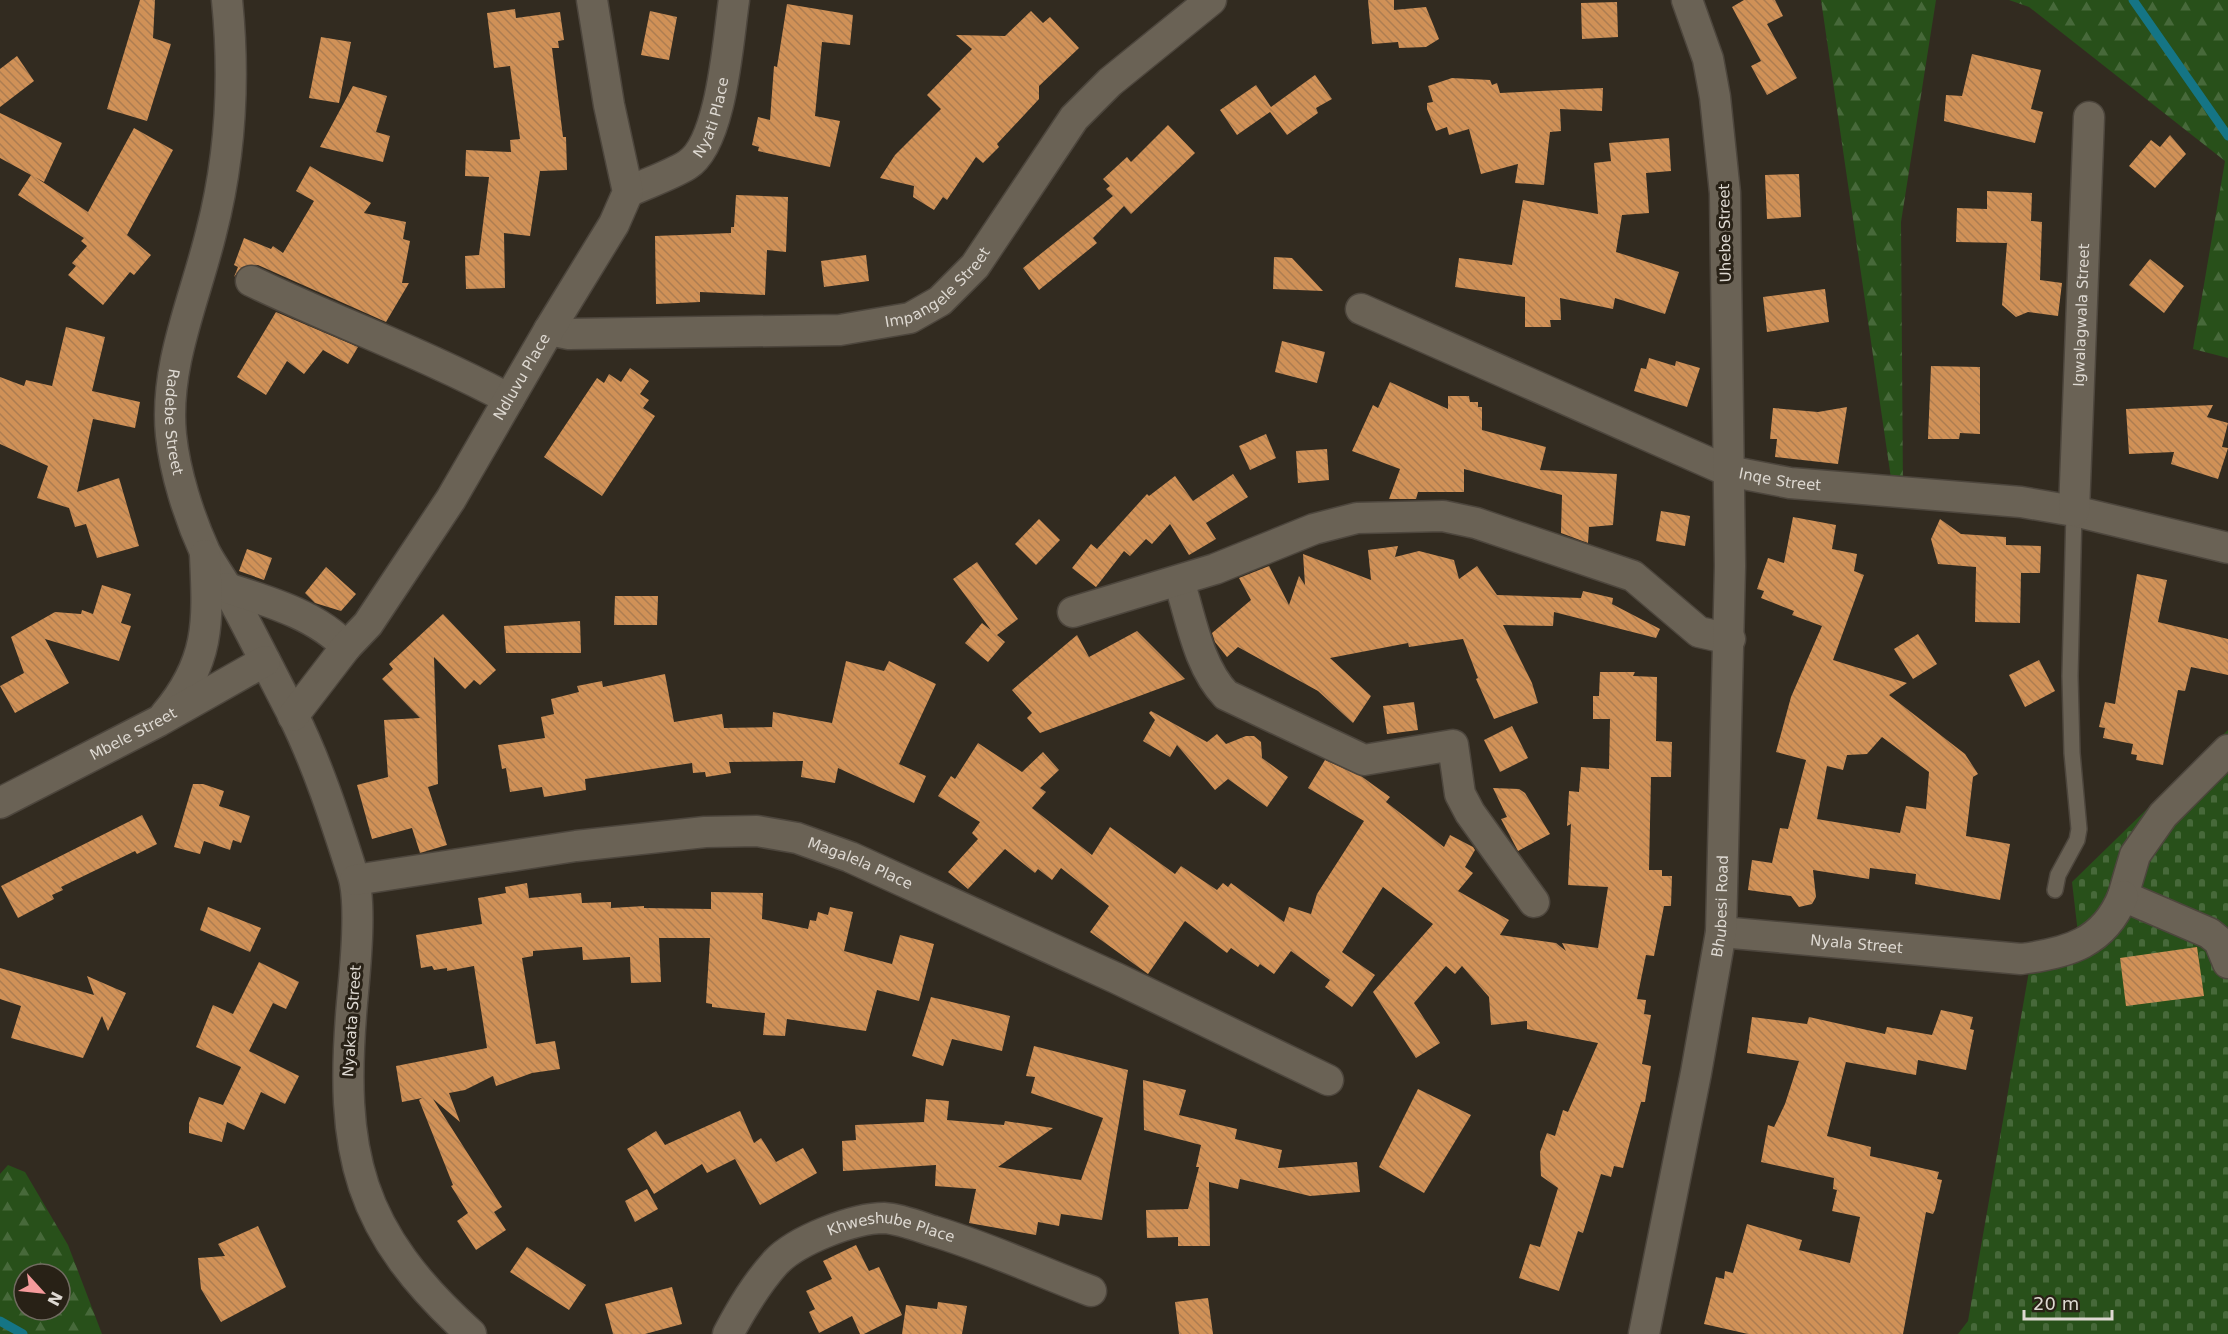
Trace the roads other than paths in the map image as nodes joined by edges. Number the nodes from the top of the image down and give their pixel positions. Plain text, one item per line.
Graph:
1 (227, 0) edge
2 (592, 0) edge
3 (734, 0) edge
4 (1211, 0) edge
5 (1687, 0) edge
6 (2089, 117) dead end
7 (628, 192) junction
8 (251, 281) dead end
9 (1361, 309) dead end
10 (549, 330) junction
11 (509, 399) junction
12 (1728, 471) junction
13 (2074, 511) junction
14 (2228, 548) edge
15 (205, 553) junction
16 (1179, 580) junction
17 (227, 588) junction
18 (1073, 612) dead end
19 (1730, 639) junction
20 (346, 647) junction
21 (265, 661) junction
22 (293, 716) junction
23 (159, 721) junction
24 (2228, 750) edge
25 (0, 803) edge
26 (355, 880) junction
27 (2055, 890) dead end
28 (2123, 896) junction
29 (1534, 902) dead end
30 (1721, 932) junction
31 (2228, 963) edge
32 (1329, 1080) dead end
33 (1091, 1291) dead end
34 (471, 1334) edge
35 (728, 1334) edge
36 (1644, 1334) edge

1 - 15 street, Radebe Street
2 - 7 street
3 - 7 street, Nyati Place
4 - 10 street, Impangele Street
5 - 12 street, Uhebe Street
6 - 13 street, Igwalagwala Street
7 - 10 street, Ndluvu Place
8 - 11 street
9 - 12 street, Inqe Street
10 - 11 street, Ndluvu Place
11 - 20 street, Ndluvu Place
12 - 13 street, Inqe Street
12 - 19 street, Bhubesi Road
13 - 14 street, Inqe Street
13 - 27 lane
15 - 17 street, Radebe Street
15 - 23 street
16 - 18 street
16 - 19 street
16 - 29 street
17 - 20 street
17 - 21 street, Radebe Street
19 - 30 street, Bhubesi Road
20 - 22 street, Ndluvu Place
21 - 22 street, Radebe Street
21 - 23 street, Mbele Street
22 - 26 street, Nyakata Street
23 - 25 street, Mbele Street
24 - 28 street, Nyala Street
26 - 32 street, Magalela Place
26 - 34 street, Nyakata Street
28 - 30 street, Nyala Street
28 - 31 street
30 - 36 street, Bhubesi Road
33 - 35 street, Khweshube Place

